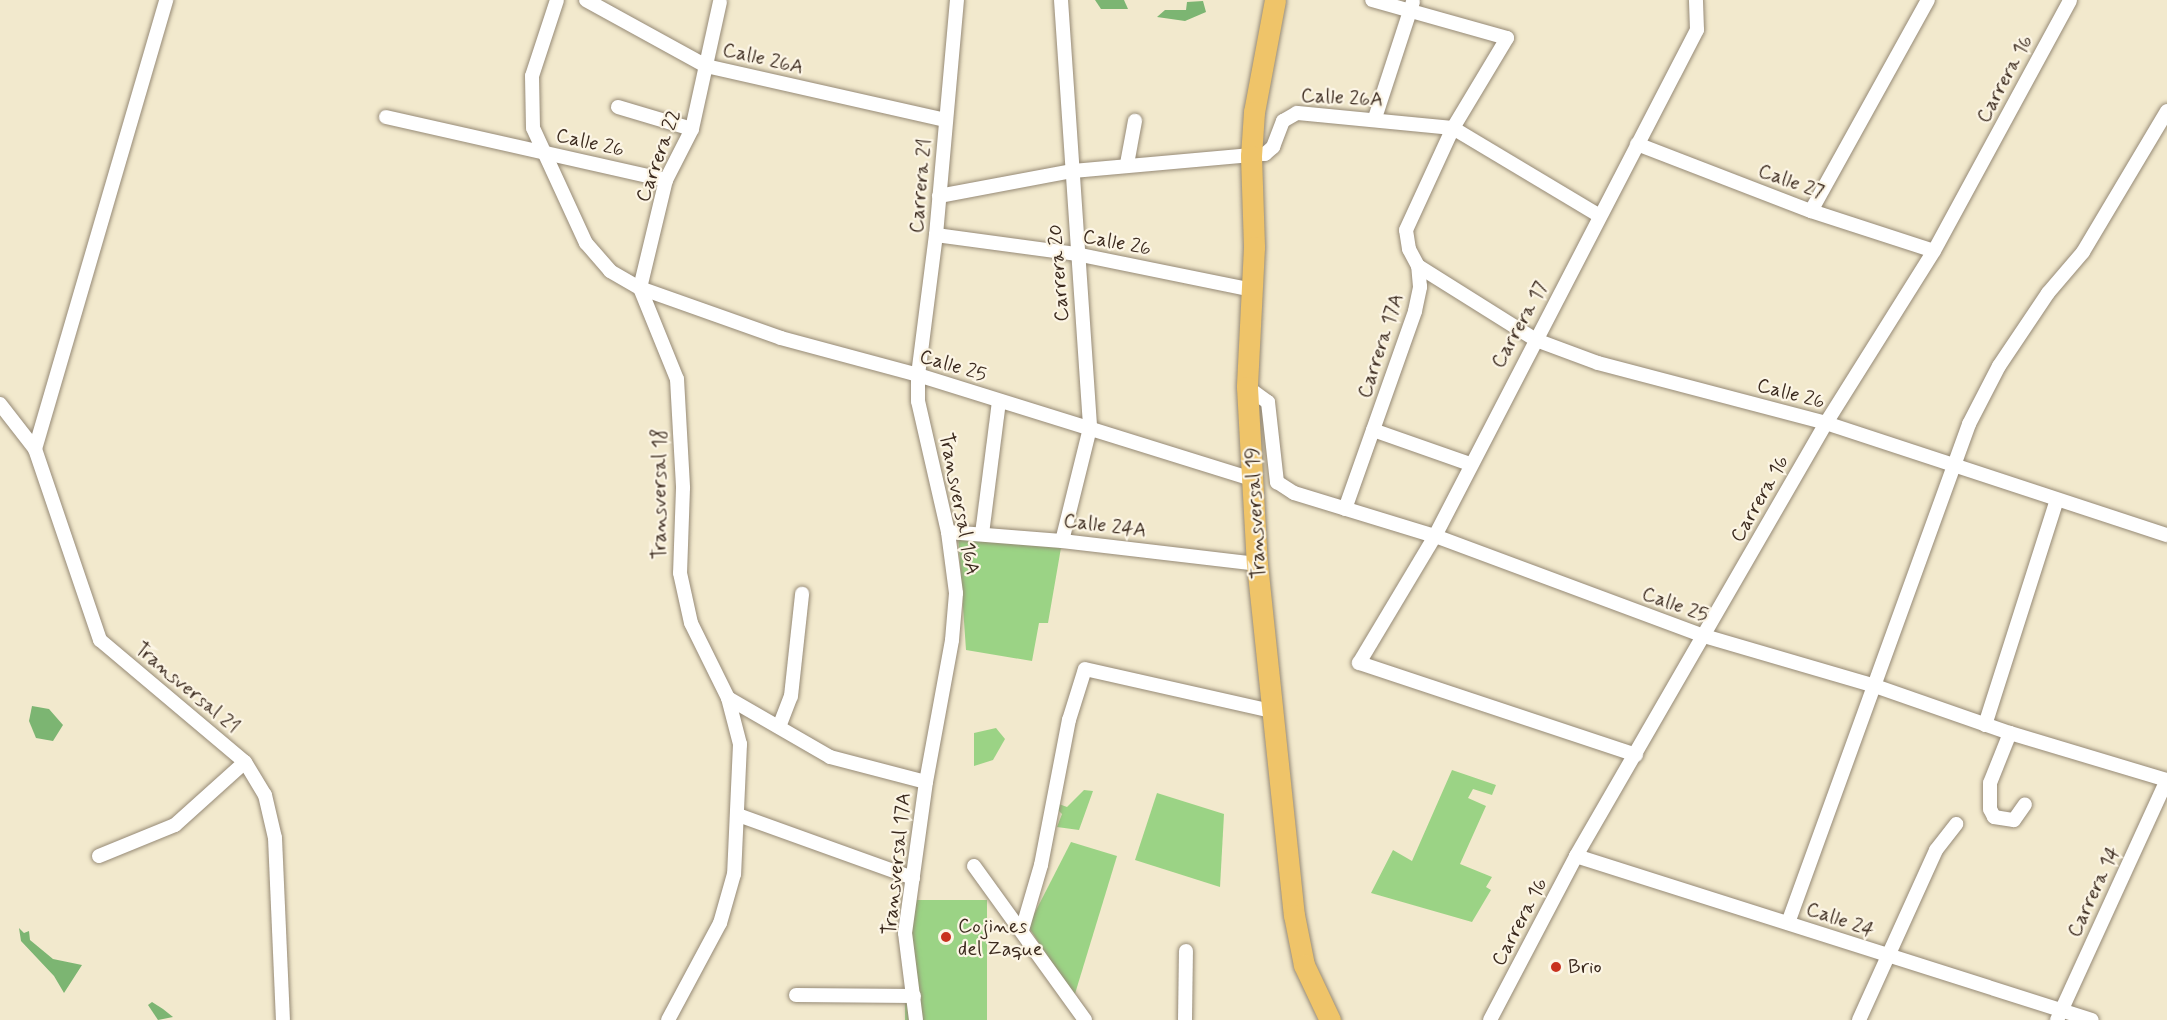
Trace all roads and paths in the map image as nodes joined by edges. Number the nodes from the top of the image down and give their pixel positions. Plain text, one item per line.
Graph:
1 (166, 0) edge
2 (557, 0) edge
3 (586, 0) edge
4 (957, 0) edge
5 (1061, 0) edge
6 (1275, 0) edge
7 (1288, 0) edge
8 (1372, 0) edge
9 (1696, 0) edge
10 (1928, 0) edge
11 (2070, 0) edge
12 (720, 1) edge
13 (1412, 4) edge
14 (1269, 27) junction
15 (706, 66) junction
16 (618, 107) dead end
17 (2167, 111) edge
18 (386, 117) dead end
19 (1375, 118) junction
20 (946, 120) junction
21 (1135, 121) dead end
22 (1453, 128) junction
23 (692, 129) junction
24 (1637, 144) junction
25 (541, 152) junction
26 (1251, 156) junction
27 (1127, 164) junction
28 (1072, 171) junction
29 (666, 180) junction
30 (939, 196) junction
31 (1811, 211) junction
32 (1600, 216) junction
33 (936, 235) junction
34 (1934, 251) junction
35 (1076, 254) junction
36 (1418, 266) junction
37 (640, 288) junction
38 (1253, 290) junction
39 (1536, 340) junction
40 (918, 375) junction
41 (1247, 387) junction
42 (999, 401) junction
43 (0, 404) edge
44 (1826, 423) junction
45 (1090, 428) junction
46 (1373, 430) junction
47 (35, 449) junction
48 (1470, 464) junction
49 (1953, 465) junction
50 (1255, 480) junction
51 (2057, 500) junction
52 (1346, 509) junction
53 (948, 532) junction
54 (982, 534) junction
55 (2167, 535) edge
56 (1435, 536) junction
57 (1062, 541) junction
58 (1257, 564) junction
59 (802, 594) dead end
60 (1704, 636) junction
61 (1872, 685) junction
62 (728, 698) junction
63 (1272, 711) junction
64 (938, 712) joint
65 (1985, 725) junction
66 (779, 727) junction
67 (2010, 734) junction
68 (1636, 755) junction
69 (245, 762) junction
70 (2167, 780) edge
71 (926, 782) junction
72 (2025, 804) dead end
73 (738, 814) junction
74 (1956, 824) dead end
75 (99, 856) dead end
76 (1576, 856) junction
77 (974, 866) dead end
78 (913, 878) junction
79 (1788, 923) junction
80 (1022, 930) junction
81 (1186, 951) dead end
82 (1887, 957) junction
83 (796, 994) dead end
84 (914, 996) junction
85 (2059, 1015) edge
86 (1081, 1019) edge
87 (283, 1020) edge
88 (668, 1020) edge
89 (916, 1020) edge
90 (1185, 1020) edge
91 (1330, 1020) edge
92 (1490, 1020) edge
93 (1860, 1020) edge
94 (2092, 1020) edge

1 - 47 street
2 - 25 street, Calle 25
3 - 15 street, Calle 26A
4 - 20 street, Carrera 21
5 - 28 street, Carrera 20
6 - 14 main road, Transversal 19
7 - 14 street
8 - 13 street
9 - 24 street, Carrera 17
10 - 31 street
11 - 34 street, Carrera 16
12 - 15 street, Carrera 22
13 - 19 street
13 - 22 street, Carrera 17A
14 - 26 main road, Transversal 19
15 - 20 street, Calle 26A
15 - 23 street, Carrera 22
16 - 23 street
17 - 49 street
18 - 25 street, Calle 26
19 - 22 street, Calle 26A
19 - 26 street, Calle 26A
20 - 30 street, Carrera 21
21 - 27 street
22 - 32 street, Calle 26A
22 - 36 street, Carrera 17A
23 - 29 street, Carrera 22
24 - 31 street, Calle 27
24 - 32 street, Carrera 17
25 - 29 street, Calle 26
25 - 37 street, Calle 25
26 - 27 street, Calle 26A
26 - 38 main road, Transversal 19
27 - 28 street, Calle 26A
28 - 30 street, Calle 26A
28 - 35 street, Carrera 20
29 - 37 street, Carrera 22
30 - 33 street, Carrera 21
31 - 34 street, Calle 27
32 - 39 street, Carrera 17
33 - 35 street, Calle 26
33 - 40 street, Carrera 21
34 - 44 street, Carrera 16
35 - 38 street, Calle 26
35 - 45 street, Carrera 20
36 - 39 street, Calle 26
36 - 46 street, Carrera 17A
37 - 40 street, Calle 25
37 - 62 street, Transversal 18
38 - 41 main road, Transversal 19
39 - 44 street, Calle 26
39 - 48 street, Carrera 17
40 - 42 street, Calle 25
40 - 53 street, Transversal 16A
41 - 50 main road, Transversal 19
41 - 52 street, Calle 25
42 - 45 street, Calle 25
42 - 54 street
43 - 47 street, Transversal 21
44 - 49 street, Calle 26
44 - 60 street, Carrera 16
45 - 50 street, Calle 25
45 - 57 street, Carrera 20
46 - 48 street
46 - 52 street, Carrera 17A
47 - 69 street, Transversal 21
48 - 56 street, Carrera 17
49 - 51 street, Calle 26
49 - 61 street
50 - 58 main road, Transversal 19
51 - 55 street, Calle 26
51 - 65 street
52 - 56 street, Calle 25
53 - 54 street, Calle 24A
53 - 64 street, Transversal 16A
54 - 57 street, Calle 24A
56 - 60 street, Calle 25
56 - 68 street, Carrera 17
57 - 58 street, Calle 24A
58 - 63 main road, Transversal 19
59 - 66 street
60 - 61 street, Calle 25
60 - 68 street, Carrera 16
61 - 65 street, Calle 25
61 - 79 street
62 - 66 street
62 - 73 street, Transversal 18
63 - 80 street
63 - 91 main road, Transversal 19
64 - 71 street, Transversal 17A
65 - 67 street, Calle 25
66 - 71 street
67 - 70 street, Calle 25
67 - 72 street
68 - 76 street, Carrera 16
69 - 75 street
69 - 87 street, Transversal 21
70 - 85 street, Carrera 14
71 - 78 street, Transversal 17A
73 - 78 street
73 - 88 street, Transversal 18
74 - 82 street
76 - 79 street, Calle 24
76 - 92 street, Carrera 16
77 - 80 street
78 - 84 street, Transversal 17A
79 - 82 street, Calle 24
80 - 86 street
81 - 90 street
82 - 85 street, Calle 24
82 - 93 street
83 - 84 street
84 - 89 street, Transversal 17A
85 - 94 street, Calle 24

